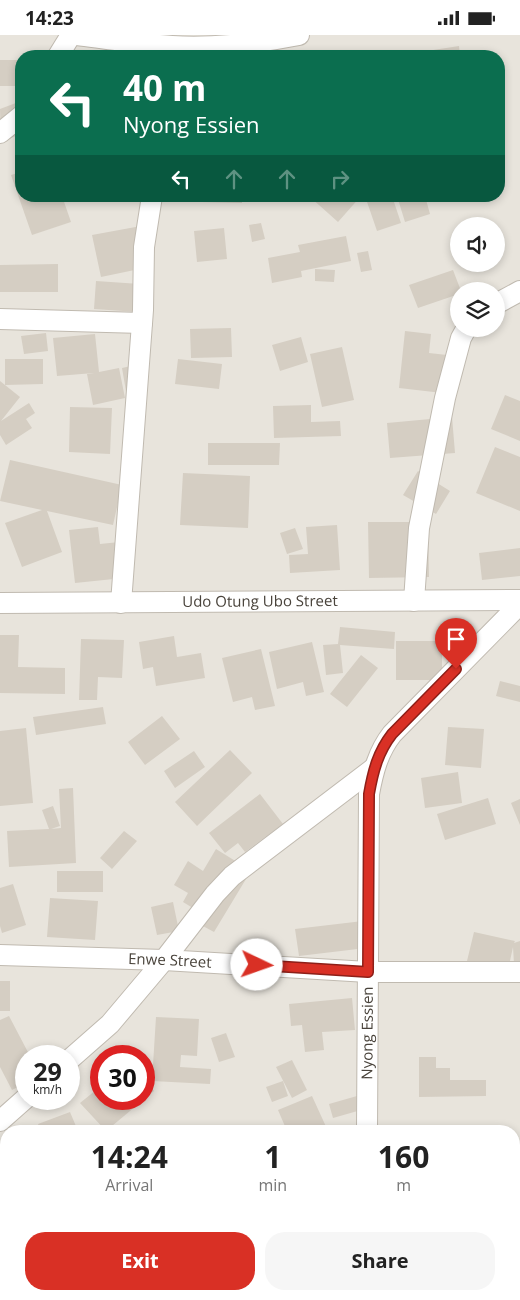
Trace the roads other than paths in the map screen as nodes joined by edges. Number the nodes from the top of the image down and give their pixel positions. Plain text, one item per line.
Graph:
1 (71, 35) edge
2 (77, 35) edge
3 (299, 35) edge
4 (275, 37) edge
5 (62, 50) edge
6 (166, 50) edge
7 (182, 50) edge
8 (15, 121) edge
9 (0, 133) edge
10 (151, 202) edge
11 (520, 291) edge
12 (505, 299) edge
13 (0, 319) edge
14 (142, 323) junction
15 (462, 337) edge
16 (520, 600) edge
17 (414, 601) junction
18 (0, 603) edge
19 (121, 603) junction
20 (520, 604) edge
21 (374, 768) junction
22 (0, 955) edge
23 (164, 960) junction
24 (368, 972) junction
25 (519, 976) edge
26 (80, 1050) edge
27 (15, 1108) edge
28 (0, 1121) edge
29 (367, 1125) edge

1 - 5 street
2 - 6 street
3 - 4 street
4 - 7 street
8 - 9 street
10 - 14 street
11 - 12 street
13 - 14 street
14 - 19 street
15 - 17 street
16 - 17 street, Udo Otung Ubo Street
17 - 19 street, Udo Otung Ubo Street
18 - 19 street, Udo Otung Ubo Street
20 - 21 street, Nyong Essien
21 - 23 street
21 - 24 street, Nyong Essien
22 - 23 street, Enwe Street
23 - 24 street, Enwe Street
23 - 26 street
24 - 25 street, Enwe Street
24 - 29 street, Nyong Essien
27 - 28 street

